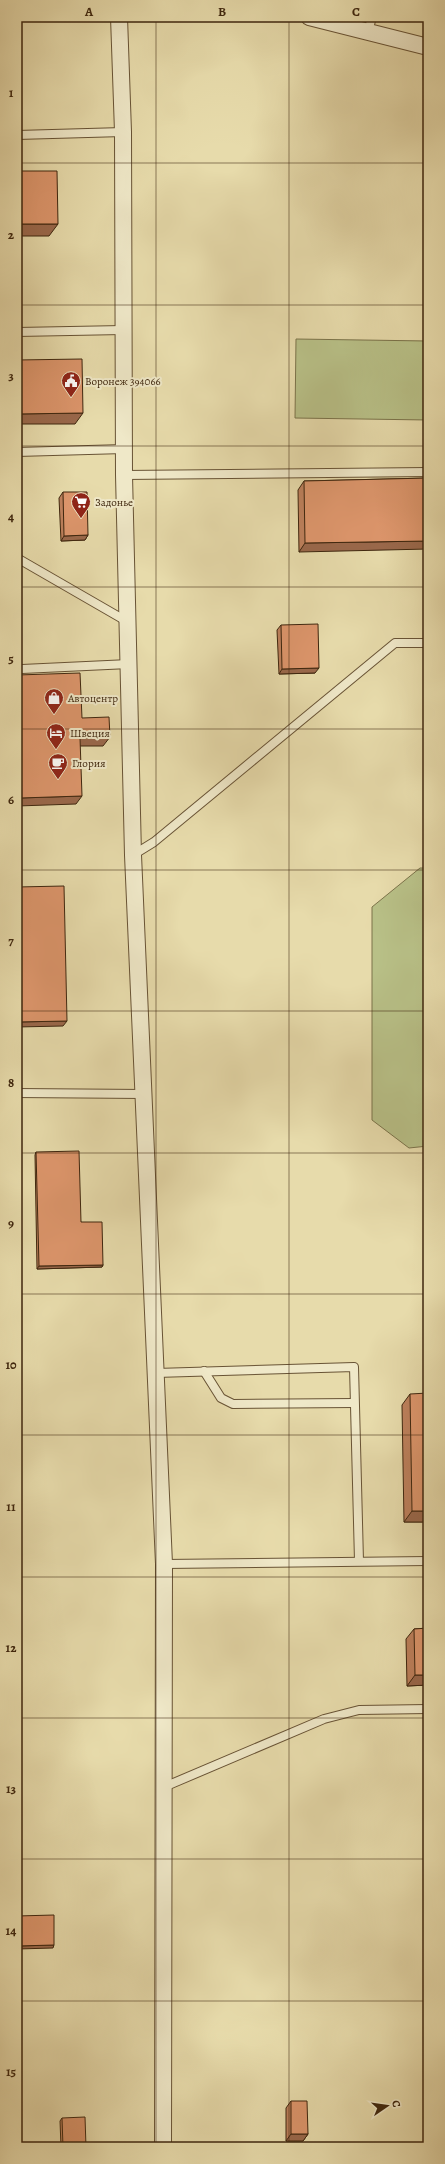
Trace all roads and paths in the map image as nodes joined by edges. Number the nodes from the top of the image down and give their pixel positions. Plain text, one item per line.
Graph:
1 (119, 17) edge
2 (309, 17) edge
3 (333, 20) edge
4 (370, 25) edge
5 (428, 48) edge
6 (123, 132) junction
7 (17, 135) edge
8 (123, 330) junction
9 (17, 332) edge
10 (124, 449) junction
11 (17, 452) edge
12 (428, 472) edge
13 (124, 475) junction
14 (17, 558) edge
15 (128, 622) junction
16 (428, 643) edge
17 (129, 664) junction
18 (22, 669) dead end
19 (134, 855) junction
20 (17, 1093) edge
21 (144, 1094) junction
22 (204, 1371) junction
23 (156, 1373) junction
24 (354, 1403) junction
25 (359, 1561) junction
26 (428, 1561) edge
27 (164, 1564) junction
28 (428, 1709) edge
29 (164, 1787) junction
30 (163, 2147) edge

1 - 6 street
2 - 3 street
3 - 4 street
4 - 5 street
6 - 7 lane
6 - 8 street
8 - 9 lane
8 - 10 street
10 - 11 lane
10 - 13 street
12 - 13 lane
13 - 15 street
14 - 15 lane
15 - 17 street
16 - 19 lane
17 - 18 lane
17 - 19 street
19 - 21 street
20 - 21 lane
21 - 23 street
22 - 23 lane
22 - 24 lane
22 - 24 lane
23 - 27 street
24 - 25 lane
25 - 26 lane
25 - 27 lane
27 - 29 street
28 - 29 lane
29 - 30 street

